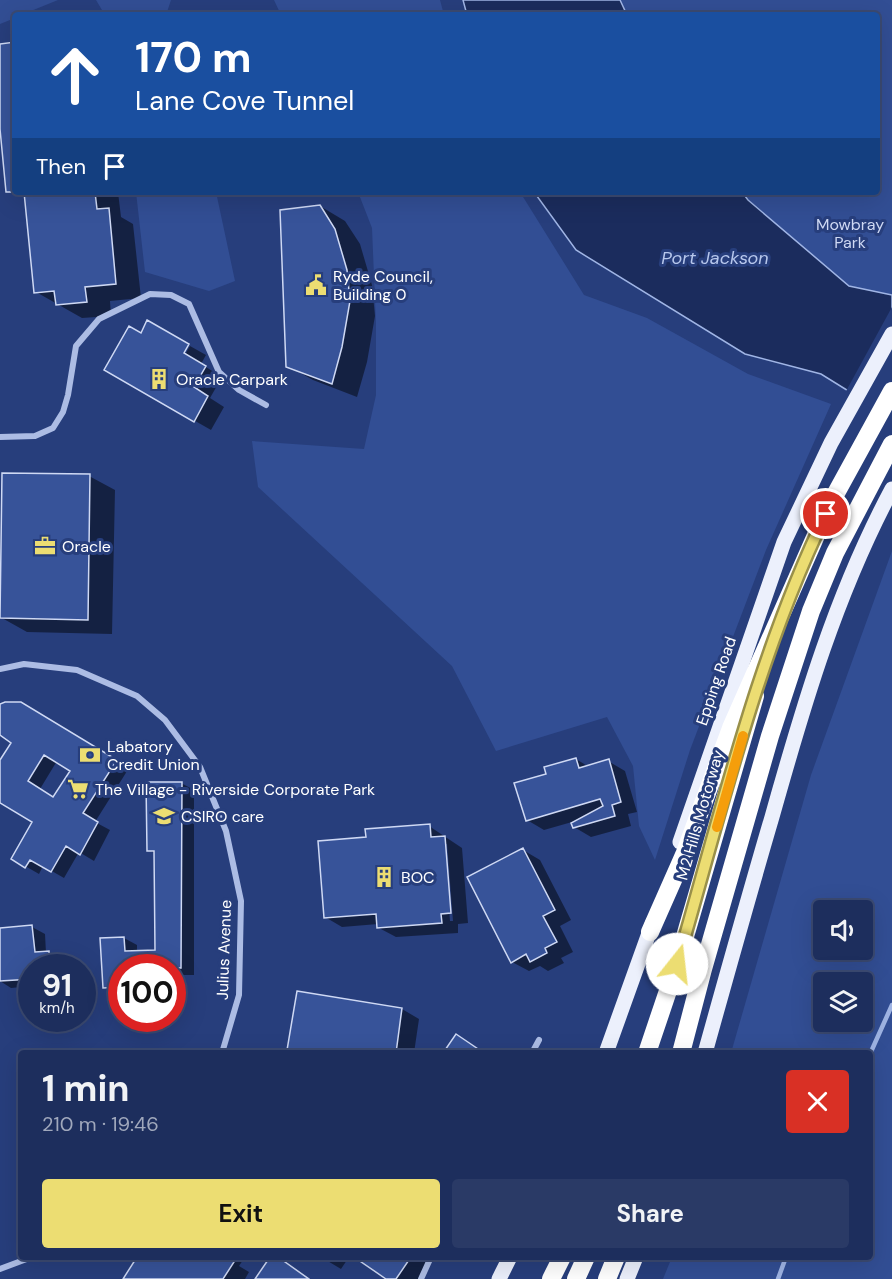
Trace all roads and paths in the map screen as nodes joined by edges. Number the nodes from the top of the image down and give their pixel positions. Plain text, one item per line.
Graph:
1 (892, 334) edge
2 (892, 391) edge
3 (266, 405) dead end
4 (0, 437) edge
5 (890, 448) edge
6 (892, 489) edge
7 (792, 588) junction
8 (0, 669) edge
9 (650, 932) junction
10 (703, 969) junction
11 (539, 1040) dead end
12 (223, 1050) edge
13 (534, 1050) edge
14 (607, 1050) edge
15 (648, 1050) edge
16 (672, 1050) edge
17 (682, 1050) edge
18 (706, 1050) edge
19 (24, 1260) edge
20 (430, 1260) edge
21 (508, 1260) edge
22 (560, 1260) edge
23 (585, 1260) edge
24 (615, 1260) edge
25 (635, 1260) edge
26 (0, 1269) edge
27 (421, 1279) edge
28 (499, 1279) edge
29 (551, 1279) edge
30 (576, 1279) edge
31 (607, 1279) edge
32 (627, 1279) edge

1 - 9 main road, Epping Road
2 - 7 highway
3 - 4 street
5 - 10 highway
6 - 18 main road
7 - 9 highway
7 - 15 highway, M2 Hills Motorway
8 - 12 street, Julius Avenue
9 - 14 main road, Epping Road
10 - 16 highway
10 - 17 highway
11 - 13 street
19 - 26 street
20 - 27 street
21 - 28 main road
22 - 29 highway
23 - 30 highway
24 - 31 highway
25 - 32 main road

